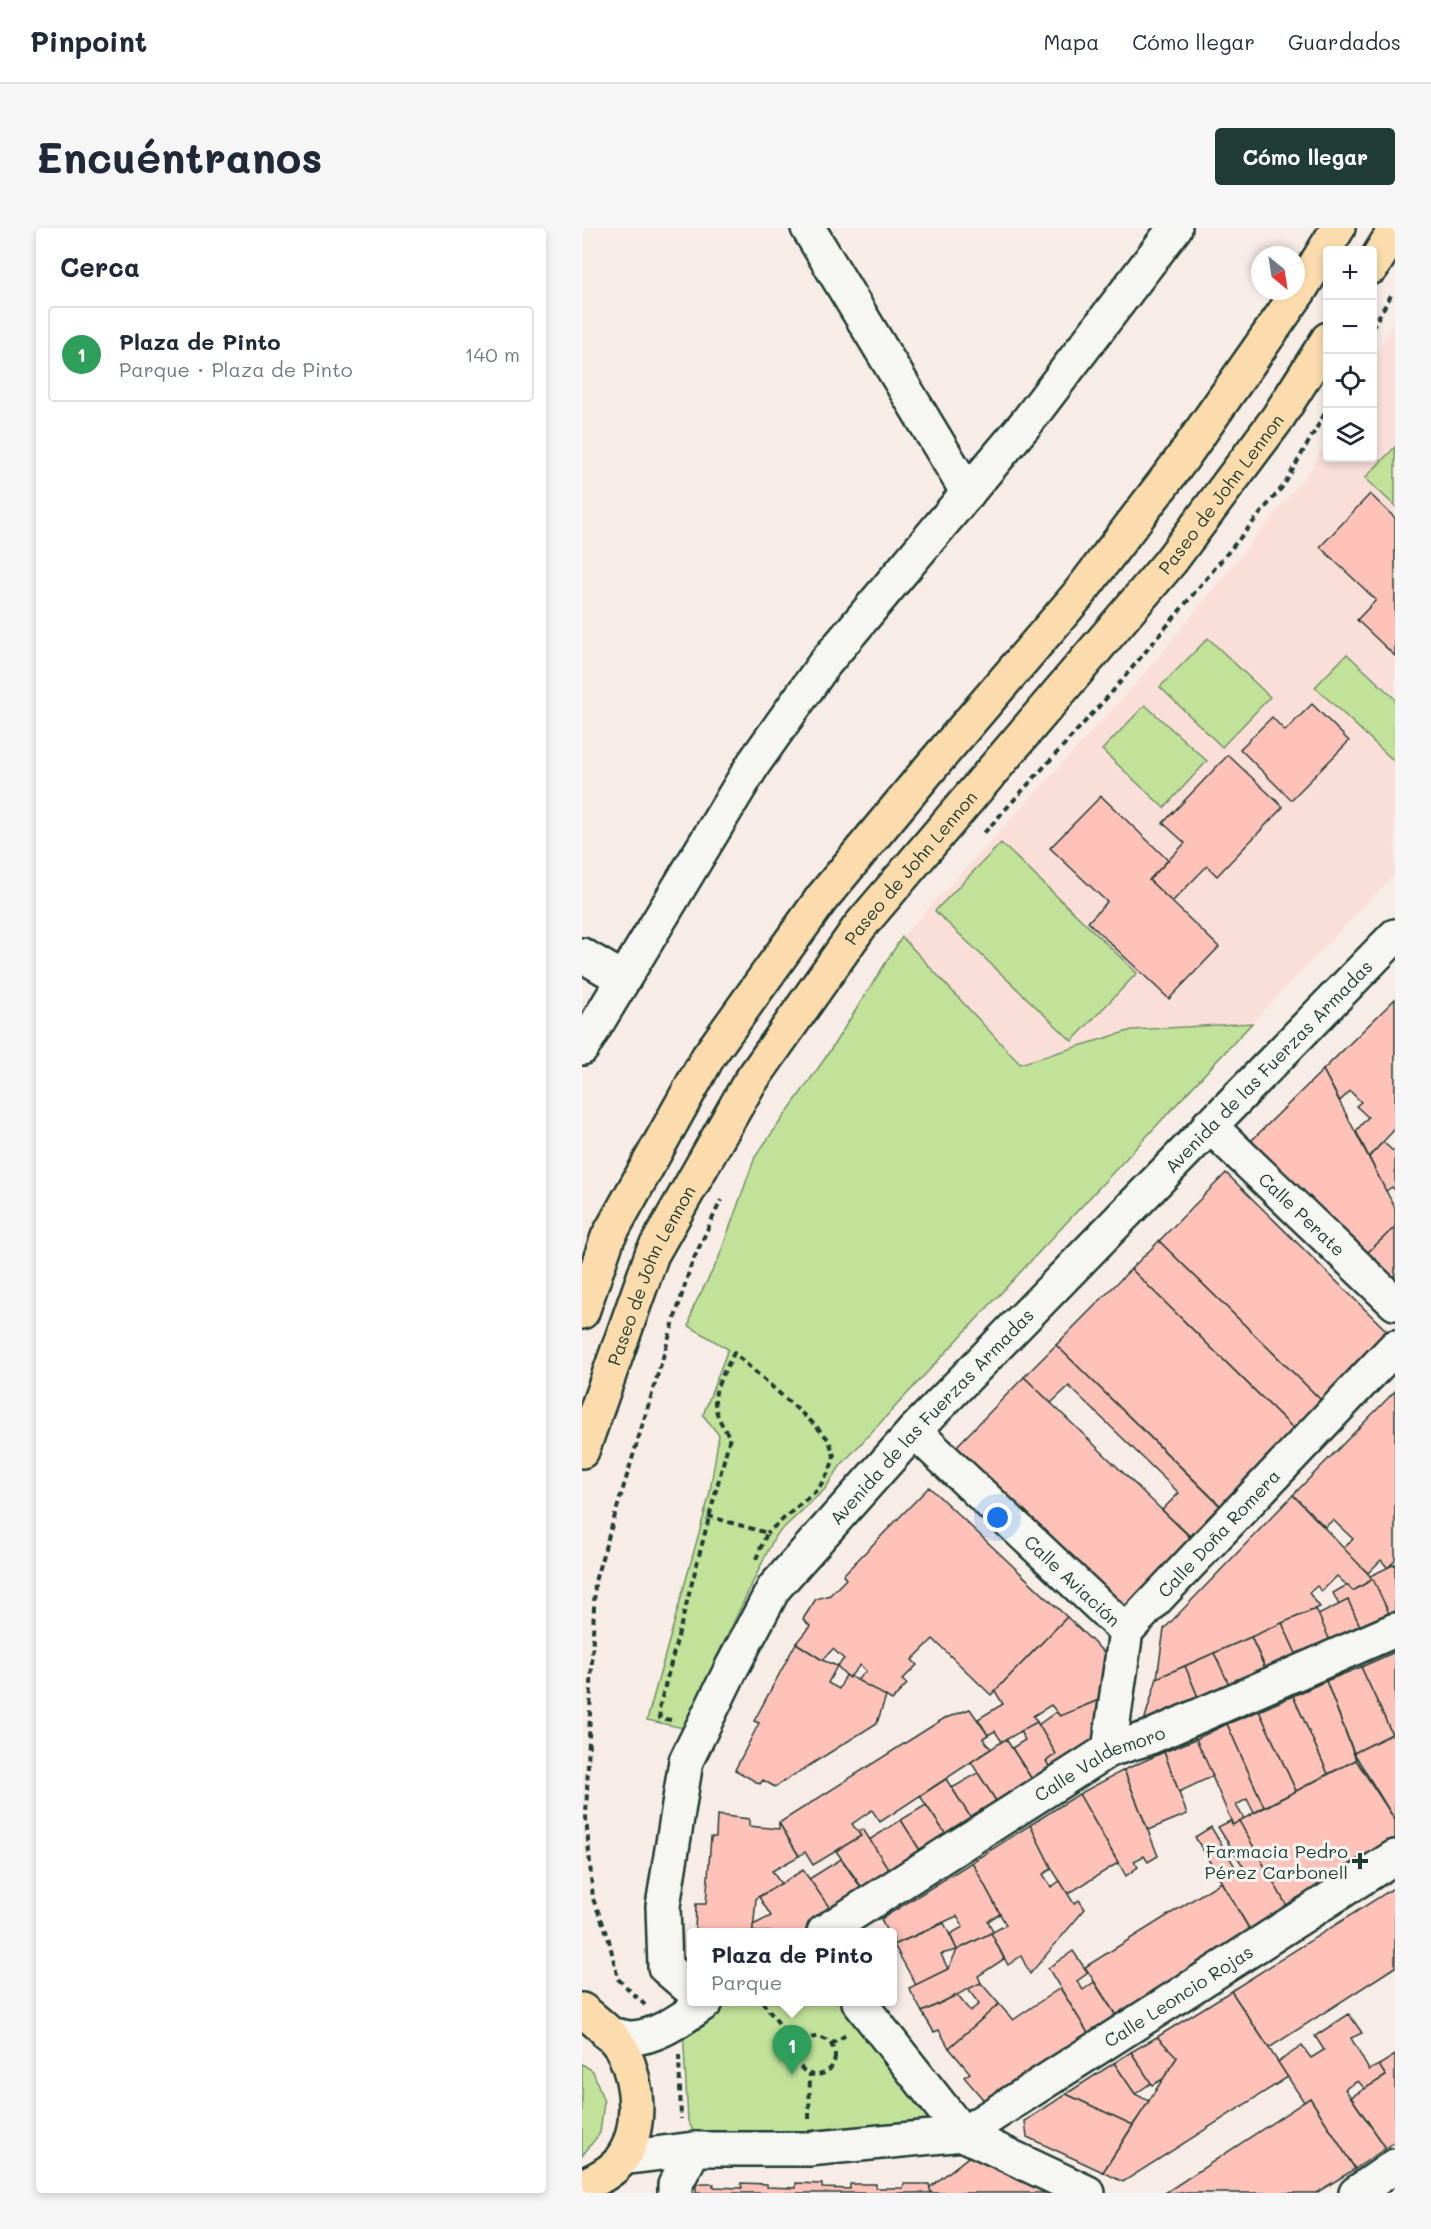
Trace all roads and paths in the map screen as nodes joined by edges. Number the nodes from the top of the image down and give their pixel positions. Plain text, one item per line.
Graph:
1 (808, 228) edge
2 (1175, 228) edge
3 (1338, 228) edge
4 (1395, 230) edge
5 (1377, 259) edge
6 (1395, 288) edge
7 (1377, 319) edge
8 (1323, 347) edge
9 (1323, 417) edge
10 (968, 493) junction
11 (977, 840) dead end
12 (1395, 936) edge
13 (582, 955) edge
14 (623, 979) junction
15 (582, 1048) edge
16 (1209, 1125) junction
17 (726, 1189) dead end
18 (1395, 1303) edge
19 (582, 1312) edge
20 (1395, 1347) edge
21 (914, 1431) junction
22 (582, 1451) edge
23 (767, 1533) dead end
24 (1395, 1630) edge
25 (1126, 1631) junction
26 (659, 1709) dead end
27 (1109, 1750) junction
28 (1395, 1857) edge
29 (830, 1928) edge
30 (687, 1986) edge
31 (699, 2006) edge
32 (766, 2006) edge
33 (863, 2006) edge
34 (648, 2007) dead end
35 (582, 2010) edge
36 (609, 2034) junction
37 (798, 2048) junction
38 (679, 2050) dead end
39 (810, 2074) junction
40 (963, 2134) junction
41 (687, 2138) junction
42 (809, 2149) junction
43 (1395, 2166) edge
44 (618, 2171) edge
45 (582, 2186) edge
46 (675, 2193) edge
47 (1088, 2193) edge
48 (1356, 2193) edge

1 - 10 street
2 - 10 street
3 - 19 highway
4 - 5 highway
6 - 7 path
8 - 22 highway, Paseo de John Lennon
9 - 11 path
10 - 14 street
12 - 16 street, Avenida de las Fuerzas Armadas
13 - 14 street
14 - 15 street
16 - 18 street, Calle Perate
16 - 21 street, Avenida de las Fuerzas Armadas
17 - 34 path
20 - 25 street, Calle Doña Romera
21 - 25 street, Calle Aviación
21 - 30 street, Avenida de las Fuerzas Armadas
23 - 26 path
24 - 27 street, Calle Valdemoro
25 - 27 street
27 - 29 street, Calle Valdemoro
28 - 40 street, Calle Leoncio Rojas
31 - 36 street
32 - 37 path
33 - 40 street
35 - 36 highway
36 - 44 highway
37 - 39 path
37 - 39 path
38 - 41 path
39 - 42 path
40 - 42 street
40 - 47 street
41 - 42 street
41 - 44 street
41 - 46 street
43 - 48 street
44 - 45 highway

